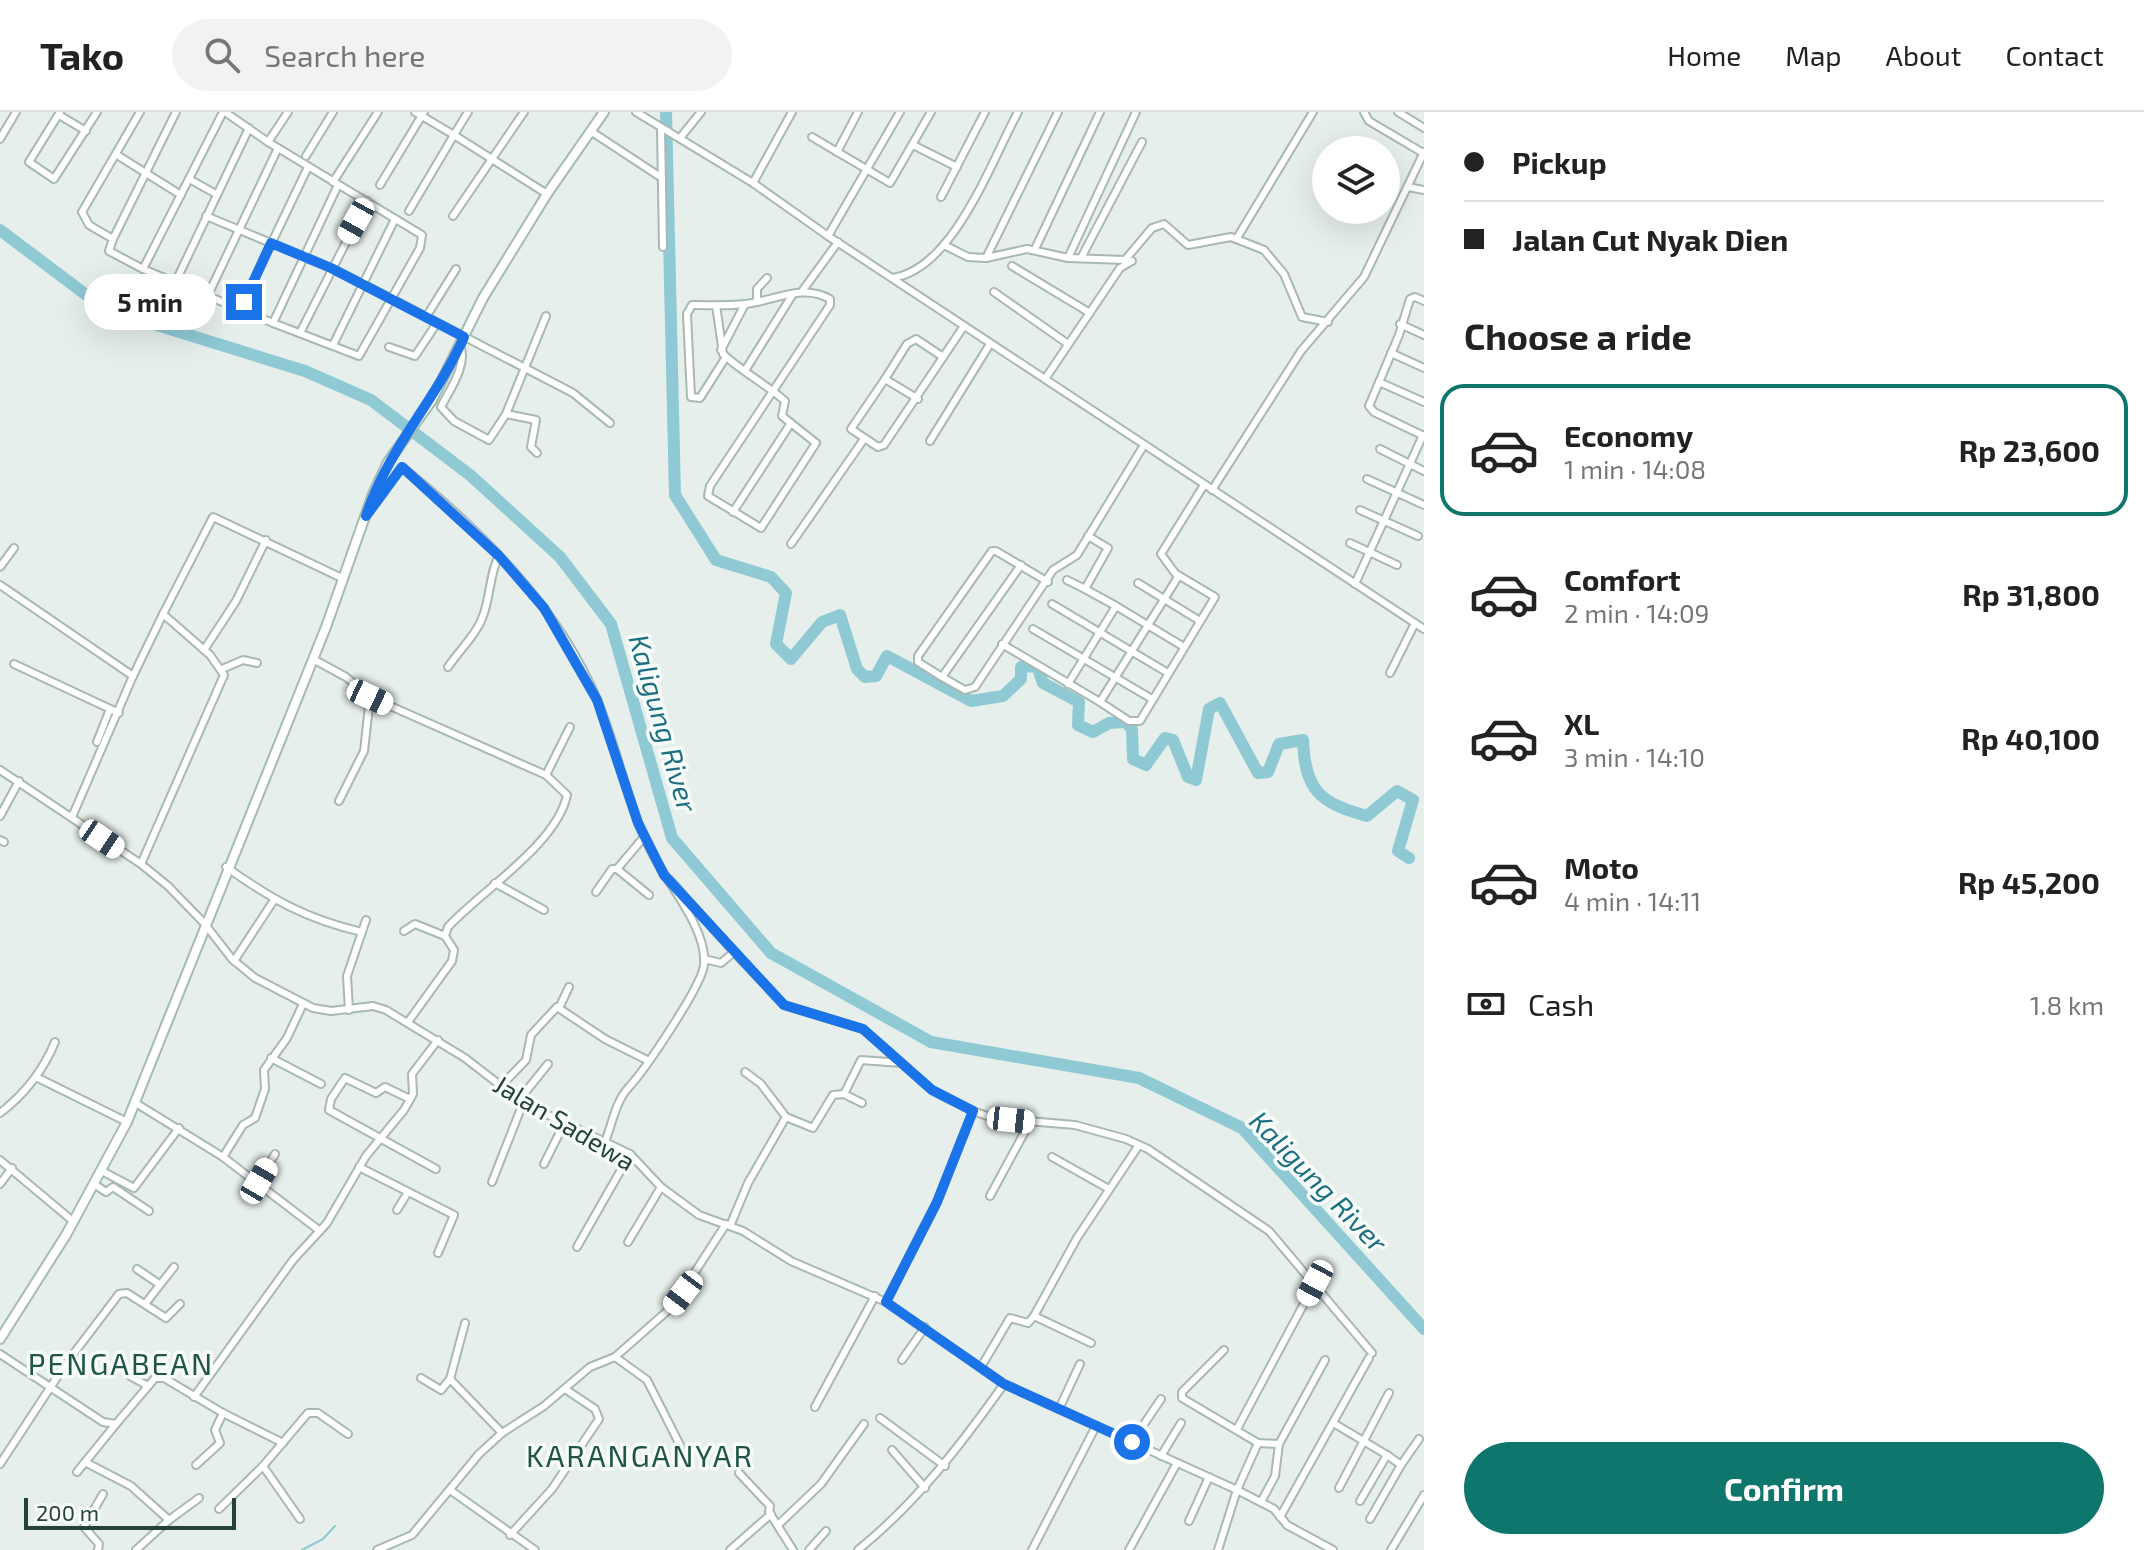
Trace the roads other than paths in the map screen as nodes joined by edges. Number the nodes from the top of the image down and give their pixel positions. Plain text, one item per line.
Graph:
1 (16, 112) edge
2 (97, 112) edge
3 (140, 112) edge
4 (176, 112) edge
5 (224, 112) edge
6 (288, 112) edge
7 (333, 112) edge
8 (378, 112) edge
9 (468, 112) edge
10 (524, 112) edge
11 (604, 112) edge
12 (636, 112) edge
13 (701, 112) edge
14 (792, 112) edge
15 (858, 112) edge
16 (900, 112) edge
17 (931, 112) edge
18 (985, 112) edge
19 (1018, 112) edge
20 (1058, 112) edge
21 (1100, 112) edge
22 (1136, 112) edge
23 (1313, 112) edge
24 (1364, 112) edge
25 (1398, 112) edge
26 (60, 113) edge
27 (420, 113) edge
28 (249, 128) junction
29 (1424, 128) edge
30 (662, 129) junction
31 (86, 131) junction
32 (592, 132) junction
33 (454, 135) junction
34 (678, 137) junction
35 (812, 137) dead end
36 (0, 139) edge
37 (268, 142) junction
38 (1142, 142) dead end
39 (913, 145) junction
40 (278, 148) junction
41 (837, 152) junction
42 (1424, 152) edge
43 (117, 155) junction
44 (306, 156) dead end
45 (492, 160) junction
46 (308, 167) junction
47 (957, 167) junction
48 (867, 170) junction
49 (147, 173) junction
50 (662, 178) junction
51 (189, 179) junction
52 (336, 183) junction
53 (753, 183) junction
54 (380, 185) dead end
55 (1408, 187) junction
56 (1424, 190) edge
57 (216, 194) junction
58 (547, 194) junction
59 (181, 195) junction
60 (941, 197) dead end
61 (367, 201) junction
62 (409, 211) dead end
63 (206, 216) junction
64 (453, 216) dead end
65 (395, 219) junction
66 (239, 230) junction
67 (828, 236) junction
68 (1237, 238) junction
69 (113, 239) junction
70 (838, 242) junction
71 (271, 243) junction
72 (944, 245) junction
73 (663, 247) dead end
74 (1035, 249) junction
75 (303, 257) junction
76 (986, 258) junction
77 (1068, 258) junction
78 (1081, 258) junction
79 (1132, 261) dead end
80 (1012, 266) dead end
81 (331, 268) junction
82 (143, 269) junction
83 (456, 269) dead end
84 (767, 278) dead end
85 (892, 278) junction
86 (176, 281) junction
87 (362, 283) junction
88 (803, 290) junction
89 (994, 292) dead end
90 (793, 293) junction
91 (208, 295) junction
92 (392, 299) junction
93 (1424, 301) edge
94 (757, 302) junction
95 (745, 304) junction
96 (716, 305) junction
97 (240, 309) junction
98 (1090, 313) junction
99 (546, 316) dead end
100 (426, 317) junction
101 (1328, 322) junction
102 (273, 323) junction
103 (437, 323) junction
104 (1400, 324) junction
105 (964, 326) junction
106 (300, 333) junction
107 (1424, 335) edge
108 (462, 341) junction
109 (990, 344) junction
110 (1068, 344) junction
111 (333, 345) junction
112 (389, 347) dead end
113 (721, 350) junction
114 (1391, 353) junction
115 (726, 357) junction
116 (943, 357) junction
117 (526, 368) junction
118 (1424, 368) edge
119 (746, 369) junction
120 (885, 379) junction
121 (1045, 379) junction
122 (1379, 382) junction
123 (773, 391) junction
124 (918, 399) junction
125 (1424, 402) edge
126 (506, 414) junction
127 (610, 423) dead end
128 (791, 423) junction
129 (1424, 435) edge
130 (864, 439) junction
131 (930, 441) dead end
132 (1144, 445) junction
133 (1380, 449) dead end
134 (537, 453) dead end
135 (1410, 464) junction
136 (1424, 471) edge
137 (1367, 479) dead end
138 (1204, 485) junction
139 (1212, 490) junction
140 (1397, 493) junction
141 (1424, 505) edge
142 (1360, 510) dead end
143 (733, 512) junction
144 (366, 516) junction
145 (1384, 521) junction
146 (1088, 536) junction
147 (1418, 536) dead end
148 (266, 540) junction
149 (1350, 543) dead end
150 (791, 544) dead end
151 (14, 548) dead end
152 (1370, 552) junction
153 (499, 556) junction
154 (1021, 565) junction
155 (1397, 565) dead end
156 (0, 567) edge
157 (1178, 575) junction
158 (344, 579) junction
159 (1067, 580) dead end
160 (1048, 582) junction
161 (1138, 583) dead end
162 (1355, 584) junction
163 (0, 585) edge
164 (1085, 589) junction
165 (1165, 599) junction
166 (1052, 604) dead end
167 (1116, 606) junction
168 (163, 614) junction
169 (1200, 621) junction
170 (1415, 623) junction
171 (1149, 625) junction
172 (1033, 629) dead end
173 (1424, 629) edge
174 (1101, 632) junction
175 (1002, 644) junction
176 (1184, 647) junction
177 (204, 650) junction
178 (1132, 650) junction
179 (313, 659) junction
180 (1083, 659) junction
181 (257, 663) dead end
182 (14, 664) dead end
183 (448, 667) dead end
184 (222, 669) junction
185 (1168, 673) junction
186 (1390, 673) dead end
187 (133, 676) junction
188 (942, 677) junction
189 (1115, 677) junction
190 (1068, 684) junction
191 (370, 697) junction
192 (1152, 699) junction
193 (1100, 702) junction
194 (110, 709) junction
195 (119, 713) junction
196 (570, 727) dead end
197 (87, 737) dead end
198 (97, 742) junction
199 (105, 746) junction
200 (0, 770) edge
201 (546, 775) junction
202 (19, 781) junction
203 (339, 801) dead end
204 (0, 816) edge
205 (72, 817) junction
206 (644, 837) junction
207 (141, 864) junction
208 (601, 864) dead end
209 (226, 867) junction
210 (614, 869) junction
211 (664, 875) junction
212 (495, 883) junction
213 (596, 892) dead end
214 (649, 895) dead end
215 (274, 900) junction
216 (544, 910) dead end
217 (366, 920) dead end
218 (206, 926) junction
219 (404, 931) dead end
220 (362, 932) junction
221 (445, 936) junction
222 (734, 952) junction
223 (704, 959) junction
224 (234, 961) junction
225 (569, 987) dead end
226 (303, 1004) junction
227 (348, 1004) junction
228 (559, 1008) junction
229 (411, 1018) junction
230 (438, 1040) junction
231 (55, 1042) dead end
232 (271, 1058) junction
233 (647, 1060) junction
234 (902, 1063) junction
235 (548, 1064) dead end
236 (745, 1072) dead end
237 (36, 1077) junction
238 (504, 1083) junction
239 (321, 1084) dead end
240 (844, 1094) junction
241 (410, 1099) junction
242 (522, 1099) junction
243 (134, 1102) junction
244 (862, 1103) dead end
245 (973, 1111) junction
246 (0, 1113) edge
247 (786, 1117) junction
248 (127, 1122) junction
249 (1030, 1122) junction
250 (564, 1124) junction
251 (179, 1128) junction
252 (379, 1139) junction
253 (607, 1139) junction
254 (1139, 1145) junction
255 (275, 1154) dead end
256 (630, 1154) junction
257 (223, 1157) junction
258 (1052, 1157) dead end
259 (0, 1160) edge
260 (544, 1164) dead end
261 (359, 1167) junction
262 (12, 1168) junction
263 (436, 1169) dead end
264 (102, 1171) junction
265 (259, 1181) junction
266 (492, 1182) dead end
267 (0, 1184) edge
268 (94, 1184) junction
269 (661, 1187) junction
270 (1109, 1189) junction
271 (408, 1192) junction
272 (990, 1196) dead end
273 (397, 1210) dead end
274 (149, 1211) dead end
275 (74, 1222) junction
276 (730, 1222) junction
277 (320, 1231) junction
278 (628, 1242) dead end
279 (577, 1247) dead end
280 (438, 1253) dead end
281 (174, 1267) dead end
282 (137, 1269) dead end
283 (1315, 1283) junction
284 (159, 1284) junction
285 (875, 1296) junction
286 (888, 1297) junction
287 (145, 1304) junction
288 (180, 1304) dead end
289 (1034, 1316) junction
290 (465, 1323) dead end
291 (925, 1327) junction
292 (2, 1332) edge
293 (1091, 1343) dead end
294 (1224, 1350) dead end
295 (0, 1354) edge
296 (615, 1357) junction
297 (902, 1360) dead end
298 (1325, 1360) dead end
299 (1080, 1364) dead end
300 (981, 1367) junction
301 (130, 1376) dead end
302 (421, 1378) dead end
303 (450, 1379) junction
304 (1004, 1384) junction
305 (148, 1386) junction
306 (52, 1388) junction
307 (565, 1389) junction
308 (1389, 1393) dead end
309 (194, 1397) junction
310 (1161, 1399) dead end
311 (815, 1407) dead end
312 (1059, 1409) junction
313 (223, 1413) junction
314 (880, 1418) dead end
315 (1181, 1423) dead end
316 (116, 1424) junction
317 (864, 1424) dead end
318 (1335, 1424) junction
319 (1096, 1426) junction
320 (1237, 1429) junction
321 (502, 1433) junction
322 (348, 1434) dead end
323 (1134, 1438) junction
324 (1419, 1439) dead end
325 (1365, 1440) junction
326 (283, 1443) junction
327 (1258, 1443) junction
328 (1279, 1444) junction
329 (681, 1447) dead end
330 (892, 1450) dead end
331 (1163, 1452) junction
332 (1387, 1455) junction
333 (85, 1462) junction
334 (1177, 1463) junction
335 (0, 1464) edge
336 (196, 1465) dead end
337 (1401, 1465) junction
338 (263, 1466) junction
339 (945, 1466) junction
340 (77, 1472) dead end
341 (739, 1473) dead end
342 (1209, 1477) junction
343 (925, 1488) junction
344 (1339, 1488) dead end
345 (450, 1490) junction
346 (1237, 1490) junction
347 (103, 1494) dead end
348 (1424, 1495) edge
349 (199, 1498) dead end
350 (1360, 1501) dead end
351 (1261, 1502) junction
352 (219, 1509) dead end
353 (771, 1514) junction
354 (1280, 1517) junction
355 (300, 1519) dead end
356 (1370, 1519) dead end
357 (169, 1520) junction
358 (1189, 1521) dead end
359 (778, 1525) junction
360 (826, 1531) dead end
361 (510, 1535) junction
362 (382, 1549) edge
363 (98, 1550) edge
364 (136, 1550) edge
365 (535, 1550) edge
366 (730, 1550) edge
367 (793, 1550) edge
368 (809, 1550) edge
369 (858, 1550) edge
370 (1032, 1550) edge
371 (1129, 1550) edge
372 (1218, 1550) edge
373 (1333, 1550) edge
374 (1391, 1550) edge

1 - 36 street
2 - 31 street
3 - 43 street
4 - 49 street
5 - 28 street
5 - 51 street
6 - 37 street
7 - 44 street
8 - 52 street
9 - 33 street
10 - 45 street
11 - 32 main road
12 - 30 street
13 - 34 street
14 - 53 street
15 - 41 street
16 - 48 street
17 - 39 street
18 - 47 street
19 - 72 street
20 - 76 street
21 - 74 street
22 - 77 street
23 - 68 street
24 - 42 street
25 - 29 street
26 - 31 street
26 - 31 street
27 - 33 street
27 - 54 street
28 - 37 street
28 - 57 street
30 - 34 street
30 - 50 street
32 - 50 street
32 - 58 main road
33 - 45 street
33 - 62 street
34 - 53 street
35 - 41 street
37 - 40 street
38 - 78 street
39 - 47 street
39 - 48 street
40 - 46 street
40 - 66 street
41 - 48 street
42 - 55 street
43 - 49 street
43 - 69 street
45 - 58 street
45 - 64 street
46 - 52 street
46 - 71 street
47 - 60 street
48 - 67 street
49 - 59 street
49 - 69 street
50 - 73 street
51 - 57 street
51 - 59 street
52 - 61 street
52 - 75 street
53 - 67 street
55 - 56 street
55 - 101 street
57 - 63 street
58 - 108 main road
59 - 82 street
61 - 65 street
61 - 81 street
63 - 66 street
63 - 86 street
65 - 87 street
65 - 92 street
66 - 71 street
66 - 91 street
67 - 70 street
68 - 78 street
68 - 101 street
69 - 82 street
70 - 85 street
70 - 88 street
71 - 75 street
71 - 97 street
72 - 76 street
72 - 85 street
74 - 76 street
74 - 77 street
75 - 81 street
75 - 102 street
77 - 78 street
79 - 98 street
80 - 98 street
81 - 87 street
81 - 106 street
82 - 86 street
83 - 100 street
84 - 94 street
85 - 105 street
86 - 91 street
87 - 92 street
87 - 111 street
88 - 90 street
88 - 123 street
89 - 110 street
90 - 94 street
90 - 119 street
91 - 97 street
92 - 100 street
92 - 111 street
93 - 104 street
94 - 95 street
95 - 96 street
95 - 113 street
96 - 113 street
96 - 115 street
97 - 102 street
98 - 110 street
99 - 117 street
100 - 103 street
101 - 139 street
102 - 106 street
103 - 108 street
103 - 112 street
104 - 107 street
104 - 114 street
105 - 109 street
105 - 116 street
106 - 111 street
108 - 117 street
108 - 126 street
108 - 144 main road
109 - 121 street
109 - 131 street
110 - 121 street
113 - 115 street
114 - 118 street
114 - 122 street
115 - 119 street
116 - 120 street
116 - 124 street
117 - 126 street
117 - 127 street
119 - 123 street
120 - 124 street
120 - 130 street
121 - 132 street
122 - 125 street
122 - 129 street
123 - 128 street
123 - 143 street
124 - 130 street
126 - 134 street
128 - 143 street
128 - 143 street
129 - 135 street
130 - 150 street
132 - 138 street
132 - 146 street
133 - 135 street
135 - 136 street
135 - 140 street
137 - 140 street
138 - 139 street
138 - 157 street
139 - 162 street
140 - 141 street
140 - 145 street
142 - 145 street
144 - 153 street
144 - 158 main road
145 - 147 street
145 - 152 street
146 - 160 street
146 - 164 street
148 - 158 street
148 - 168 street
148 - 177 street
149 - 152 street
151 - 156 street
152 - 155 street
152 - 162 street
153 - 183 street
153 - 206 street
154 - 160 street
154 - 188 street
154 - 188 street
157 - 165 street
157 - 169 street
158 - 179 main road
159 - 164 street
160 - 175 street
161 - 165 street
162 - 170 street
163 - 187 street
164 - 167 street
165 - 169 street
165 - 171 street
166 - 174 street
167 - 171 street
167 - 174 street
168 - 177 street
168 - 187 street
169 - 176 street
170 - 173 street
170 - 186 street
171 - 176 street
171 - 178 street
172 - 180 street
174 - 178 street
174 - 180 street
175 - 188 street
175 - 190 street
176 - 185 street
177 - 184 street
178 - 185 street
178 - 189 street
179 - 191 street
179 - 209 main road
180 - 189 street
180 - 190 street
181 - 184 street
182 - 194 street
184 - 207 street
185 - 192 street
187 - 195 street
189 - 192 street
189 - 193 street
190 - 193 street
191 - 201 street
191 - 203 street
192 - 193 street
194 - 195 street
194 - 198 street
195 - 199 street
196 - 201 street
197 - 198 street
198 - 199 street
199 - 205 street
200 - 202 street, Jalan Sadewa
201 - 212 street
202 - 204 street
202 - 205 street, Jalan Sadewa
205 - 207 street, Jalan Sadewa
206 - 210 street
206 - 211 street
207 - 218 street, Jalan Sadewa
208 - 210 street
209 - 215 street
209 - 218 main road
210 - 213 street
210 - 214 street
211 - 222 street
211 - 223 street
212 - 216 street
212 - 221 street
215 - 220 street
215 - 224 street
217 - 220 street
218 - 224 street, Jalan Sadewa
218 - 243 main road
219 - 221 street
220 - 227 street
221 - 229 street
222 - 223 street
222 - 234 street
223 - 233 street
224 - 226 street, Jalan Sadewa
225 - 228 street
226 - 227 street, Jalan Sadewa
226 - 232 street
227 - 229 street, Jalan Sadewa
228 - 233 street
228 - 238 street
229 - 230 street, Jalan Sadewa
230 - 238 street, Jalan Sadewa
230 - 241 street
231 - 237 street
232 - 239 street
232 - 257 street
233 - 253 street
234 - 240 street
234 - 245 street
235 - 242 street
236 - 247 street
237 - 246 street
237 - 248 street
238 - 242 street, Jalan Sadewa
240 - 244 street
240 - 247 street
241 - 252 street
241 - 252 street
242 - 250 street, Jalan Sadewa
242 - 266 street
243 - 248 main road
243 - 251 street
245 - 249 street
245 - 286 street
247 - 276 street
248 - 264 main road
249 - 254 street
249 - 272 street
250 - 253 street, Jalan Sadewa
250 - 260 street
251 - 257 street
251 - 264 street
252 - 261 street
252 - 263 street
253 - 256 street, Jalan Sadewa
254 - 270 street
254 - 283 street
255 - 265 street
256 - 269 street, Jalan Sadewa
256 - 279 street
257 - 265 street
258 - 270 street
259 - 262 street
261 - 271 street
261 - 277 street
262 - 267 street
262 - 275 street
264 - 268 main road
265 - 277 street
268 - 274 street
268 - 275 main road
269 - 276 street, Jalan Sadewa
269 - 278 street
270 - 289 street
271 - 273 street
271 - 280 street
275 - 292 main road
276 - 285 street, Jalan Sadewa
276 - 296 street
277 - 309 street
281 - 284 street
282 - 284 street
283 - 318 street
283 - 320 street
284 - 287 street
285 - 286 street, Jalan Sadewa
285 - 311 street
286 - 291 street, Jalan Sadewa
287 - 288 street
287 - 306 street
289 - 293 street
289 - 300 street
290 - 303 street
291 - 297 street
291 - 300 street, Jalan Sadewa
294 - 320 street
295 - 306 street
296 - 307 street
296 - 329 street
298 - 328 street
299 - 312 street
300 - 304 street, Jalan Sadewa
301 - 305 street
302 - 303 street
303 - 321 street
304 - 312 street, Jalan Sadewa
304 - 339 street
305 - 309 street
305 - 316 street
306 - 316 street
306 - 335 street
307 - 321 street
307 - 361 street
308 - 325 street
309 - 313 street
310 - 323 street
312 - 319 street, Jalan Sadewa
313 - 326 street
313 - 336 street
314 - 339 street
315 - 331 street
316 - 333 street
317 - 359 street
318 - 325 street
318 - 354 street
319 - 323 street, Jalan Sadewa
319 - 370 street
320 - 327 street
321 - 345 street
322 - 326 street
323 - 331 street, Jalan Sadewa
324 - 337 street
325 - 332 street
325 - 344 street
326 - 338 street
327 - 328 street
327 - 346 street
328 - 351 street
330 - 343 street
331 - 334 street, Jalan Sadewa
332 - 337 street
332 - 350 street
333 - 340 street
333 - 357 street
334 - 342 street, Jalan Sadewa
334 - 371 street
337 - 356 street
338 - 352 street
338 - 355 street
339 - 343 street
341 - 353 street
342 - 346 street, Jalan Sadewa
342 - 358 street
343 - 369 street
345 - 361 street
345 - 362 street
346 - 351 street, Jalan Sadewa
346 - 372 street
347 - 363 street
348 - 374 street
349 - 357 street
351 - 354 street, Jalan Sadewa
353 - 359 street
353 - 366 street
354 - 373 street, Jalan Sadewa
357 - 364 street
359 - 367 street
360 - 368 street
361 - 365 street

